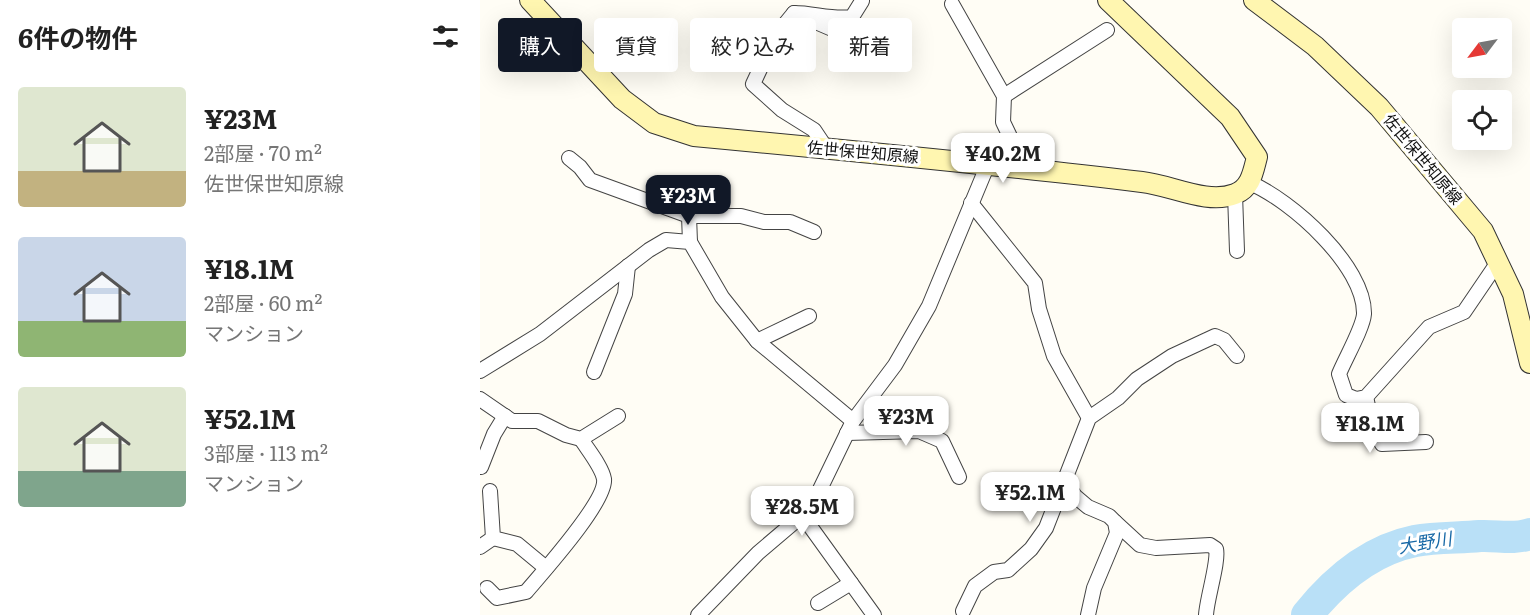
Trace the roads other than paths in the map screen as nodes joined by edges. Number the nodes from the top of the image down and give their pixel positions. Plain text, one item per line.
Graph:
1 (530, 0) edge
2 (1108, 0) edge
3 (1254, 0) edge
4 (862, 1) edge
5 (952, 4) dead end
6 (794, 13) junction
7 (828, 27) edge
8 (1107, 30) dead end
9 (1004, 96) junction
10 (826, 148) junction
11 (569, 158) dead end
12 (988, 164) junction
13 (1025, 168) junction
14 (1243, 188) junction
15 (971, 203) junction
16 (690, 216) junction
17 (814, 232) dead end
18 (690, 242) junction
19 (1237, 251) dead end
20 (1498, 262) junction
21 (628, 266) junction
22 (809, 316) dead end
23 (757, 341) junction
24 (1237, 356) dead end
25 (1530, 363) edge
26 (481, 366) edge
27 (594, 372) dead end
28 (1366, 397) junction
29 (480, 399) edge
30 (505, 416) junction
31 (618, 416) dead end
32 (1089, 418) junction
33 (850, 427) junction
34 (581, 439) junction
35 (1426, 442) dead end
36 (481, 467) edge
37 (960, 477) dead end
38 (1064, 480) junction
39 (490, 491) dead end
40 (802, 515) junction
41 (1115, 522) junction
42 (493, 538) junction
43 (480, 547) edge
44 (546, 568) junction
45 (851, 583) junction
46 (488, 588) dead end
47 (818, 603) dead end
48 (963, 611) dead end
49 (698, 615) edge
50 (874, 615) edge
51 (1087, 615) edge
52 (1206, 615) edge

1 - 10 main road, 佐世保世知原線
2 - 14 main road
3 - 20 main road, 佐世保世知原線
4 - 6 street
5 - 9 street
6 - 7 street
6 - 10 street
8 - 9 street
9 - 13 street
10 - 12 main road, 佐世保世知原線
11 - 16 street
12 - 13 main road, 佐世保世知原線
12 - 15 street
13 - 14 main road, 佐世保世知原線
14 - 19 street
14 - 28 street
15 - 32 street
15 - 33 street
16 - 17 street
16 - 18 street
18 - 21 street
18 - 23 street
20 - 25 main road, 佐世保世知原線
20 - 28 street
21 - 26 street
21 - 27 street
22 - 23 street
23 - 33 street
24 - 32 street
28 - 35 street
29 - 30 street
30 - 34 street
30 - 36 street
31 - 34 street
32 - 38 street
33 - 37 street
33 - 40 street
34 - 44 street
38 - 41 street
38 - 48 street
39 - 42 street
40 - 45 street
40 - 49 street
41 - 51 street
41 - 52 street
42 - 43 street
42 - 44 street
44 - 46 street
45 - 47 street
45 - 50 street

